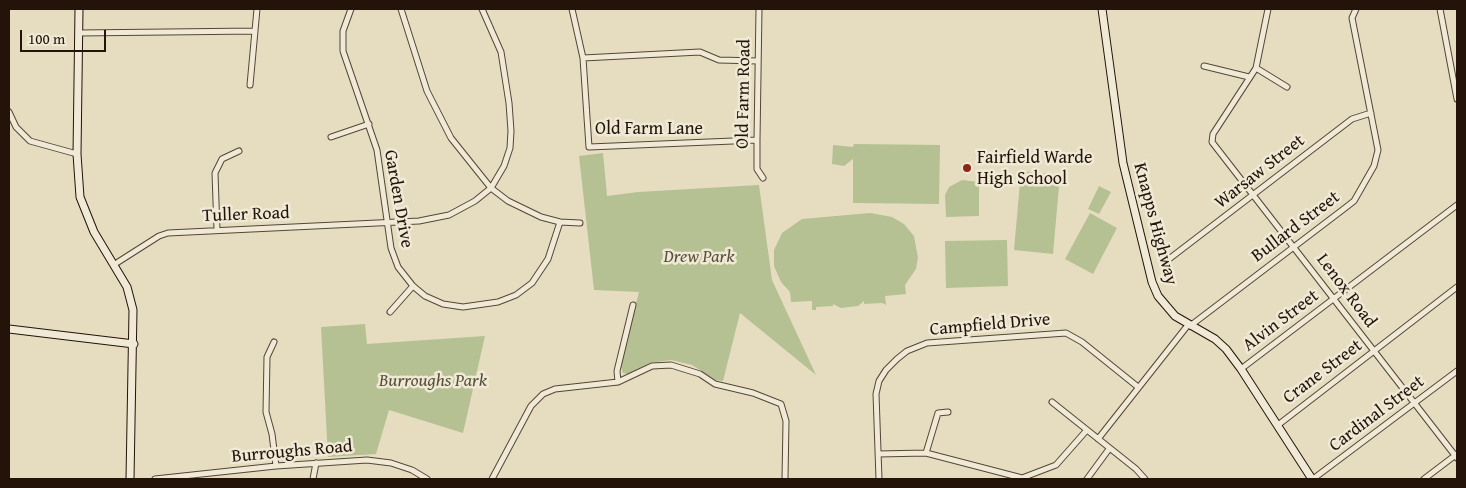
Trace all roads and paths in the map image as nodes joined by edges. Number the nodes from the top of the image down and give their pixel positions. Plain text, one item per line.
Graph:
1 (80, 9) edge
2 (257, 9) edge
3 (351, 9) edge
4 (401, 9) edge
5 (482, 9) edge
6 (572, 9) edge
7 (759, 9) edge
8 (1102, 9) edge
9 (1268, 9) edge
10 (1356, 9) edge
11 (1440, 9) edge
12 (255, 31) junction
13 (79, 33) junction
14 (583, 58) junction
15 (758, 61) junction
16 (1204, 66) dead end
17 (1256, 68) junction
18 (1250, 76) junction
19 (250, 85) dead end
20 (1287, 87) dead end
21 (1457, 99) edge
22 (9, 112) edge
23 (1371, 113) junction
24 (369, 124) junction
25 (331, 137) dead end
26 (756, 140) junction
27 (239, 151) dead end
28 (77, 154) junction
29 (763, 178) dead end
30 (491, 188) junction
31 (1254, 194) junction
32 (1457, 205) edge
33 (560, 222) junction
34 (388, 223) junction
35 (580, 223) dead end
36 (217, 230) junction
37 (1294, 246) junction
38 (1169, 259) dead end
39 (115, 264) junction
40 (413, 286) junction
41 (1457, 287) edge
42 (1334, 298) junction
43 (633, 305) dead end
44 (390, 312) dead end
45 (1189, 325) junction
46 (9, 329) edge
47 (274, 342) dead end
48 (134, 344) junction
49 (1375, 350) junction
50 (1241, 369) junction
51 (1457, 371) edge
52 (618, 382) junction
53 (1138, 387) junction
54 (1052, 402) dead end
55 (1414, 403) junction
56 (948, 412) dead end
57 (1278, 425) junction
58 (1086, 431) junction
59 (1098, 439) junction
60 (1109, 449) junction
61 (926, 453) junction
62 (878, 454) junction
63 (1457, 456) edge
64 (316, 463) junction
65 (276, 466) junction
66 (130, 479) edge
67 (155, 479) edge
68 (313, 479) edge
69 (427, 479) edge
70 (492, 479) edge
71 (785, 479) edge
72 (879, 479) edge
73 (1023, 479) edge
74 (1087, 479) edge
75 (1145, 479) edge
76 (1313, 479) edge
77 (1424, 479) edge

1 - 13 street
2 - 12 street
3 - 24 street, Garden Drive
4 - 30 street
5 - 30 street
6 - 14 street, Old Farm Lane
7 - 15 street, Old Farm Road
8 - 45 street, Knapps Highway
9 - 17 street
10 - 23 street, Bullard Street
11 - 21 street
12 - 13 street
12 - 19 street
13 - 28 street
14 - 15 street
14 - 26 street, Old Farm Lane
15 - 26 street, Old Farm Road
16 - 18 street
17 - 18 street
17 - 20 street
18 - 31 street, Lenox Road
22 - 28 street
23 - 31 street, Warsaw Street
23 - 37 street, Bullard Street
24 - 25 street
24 - 34 street, Garden Drive
26 - 29 street, Old Farm Road
27 - 36 street
28 - 39 street
30 - 33 street
30 - 34 street, Tuller Road
31 - 37 street, Lenox Road
31 - 38 street, Warsaw Street
32 - 42 street, Alvin Street
33 - 35 street
33 - 40 street, Garden Drive
34 - 36 street, Tuller Road
34 - 40 street, Garden Drive
36 - 39 street, Tuller Road
37 - 42 street, Lenox Road
37 - 45 street, Bullard Street
39 - 48 street
40 - 44 street
41 - 49 street, Crane Street
42 - 49 street, Lenox Road
42 - 50 street, Alvin Street
43 - 52 street
45 - 50 street, Knapps Highway
45 - 53 street, Bullard Street
46 - 48 street
47 - 65 street
48 - 66 street
49 - 55 street, Lenox Road
49 - 57 street, Crane Street
50 - 57 street, Knapps Highway
51 - 55 street, Cardinal Street
52 - 70 street
52 - 71 street
53 - 59 street, Bullard Street
53 - 62 street, Campfield Drive
54 - 58 street
55 - 63 street, Lenox Road
55 - 76 street, Cardinal Street
56 - 61 street
57 - 76 street, Knapps Highway
58 - 59 street
58 - 73 street
59 - 60 street
60 - 74 street
60 - 75 street
61 - 62 street
61 - 73 street
62 - 72 street, Campfield Drive
63 - 77 street
64 - 65 street, Burroughs Road
64 - 68 street
64 - 69 street, Burroughs Road
65 - 67 street, Burroughs Road

